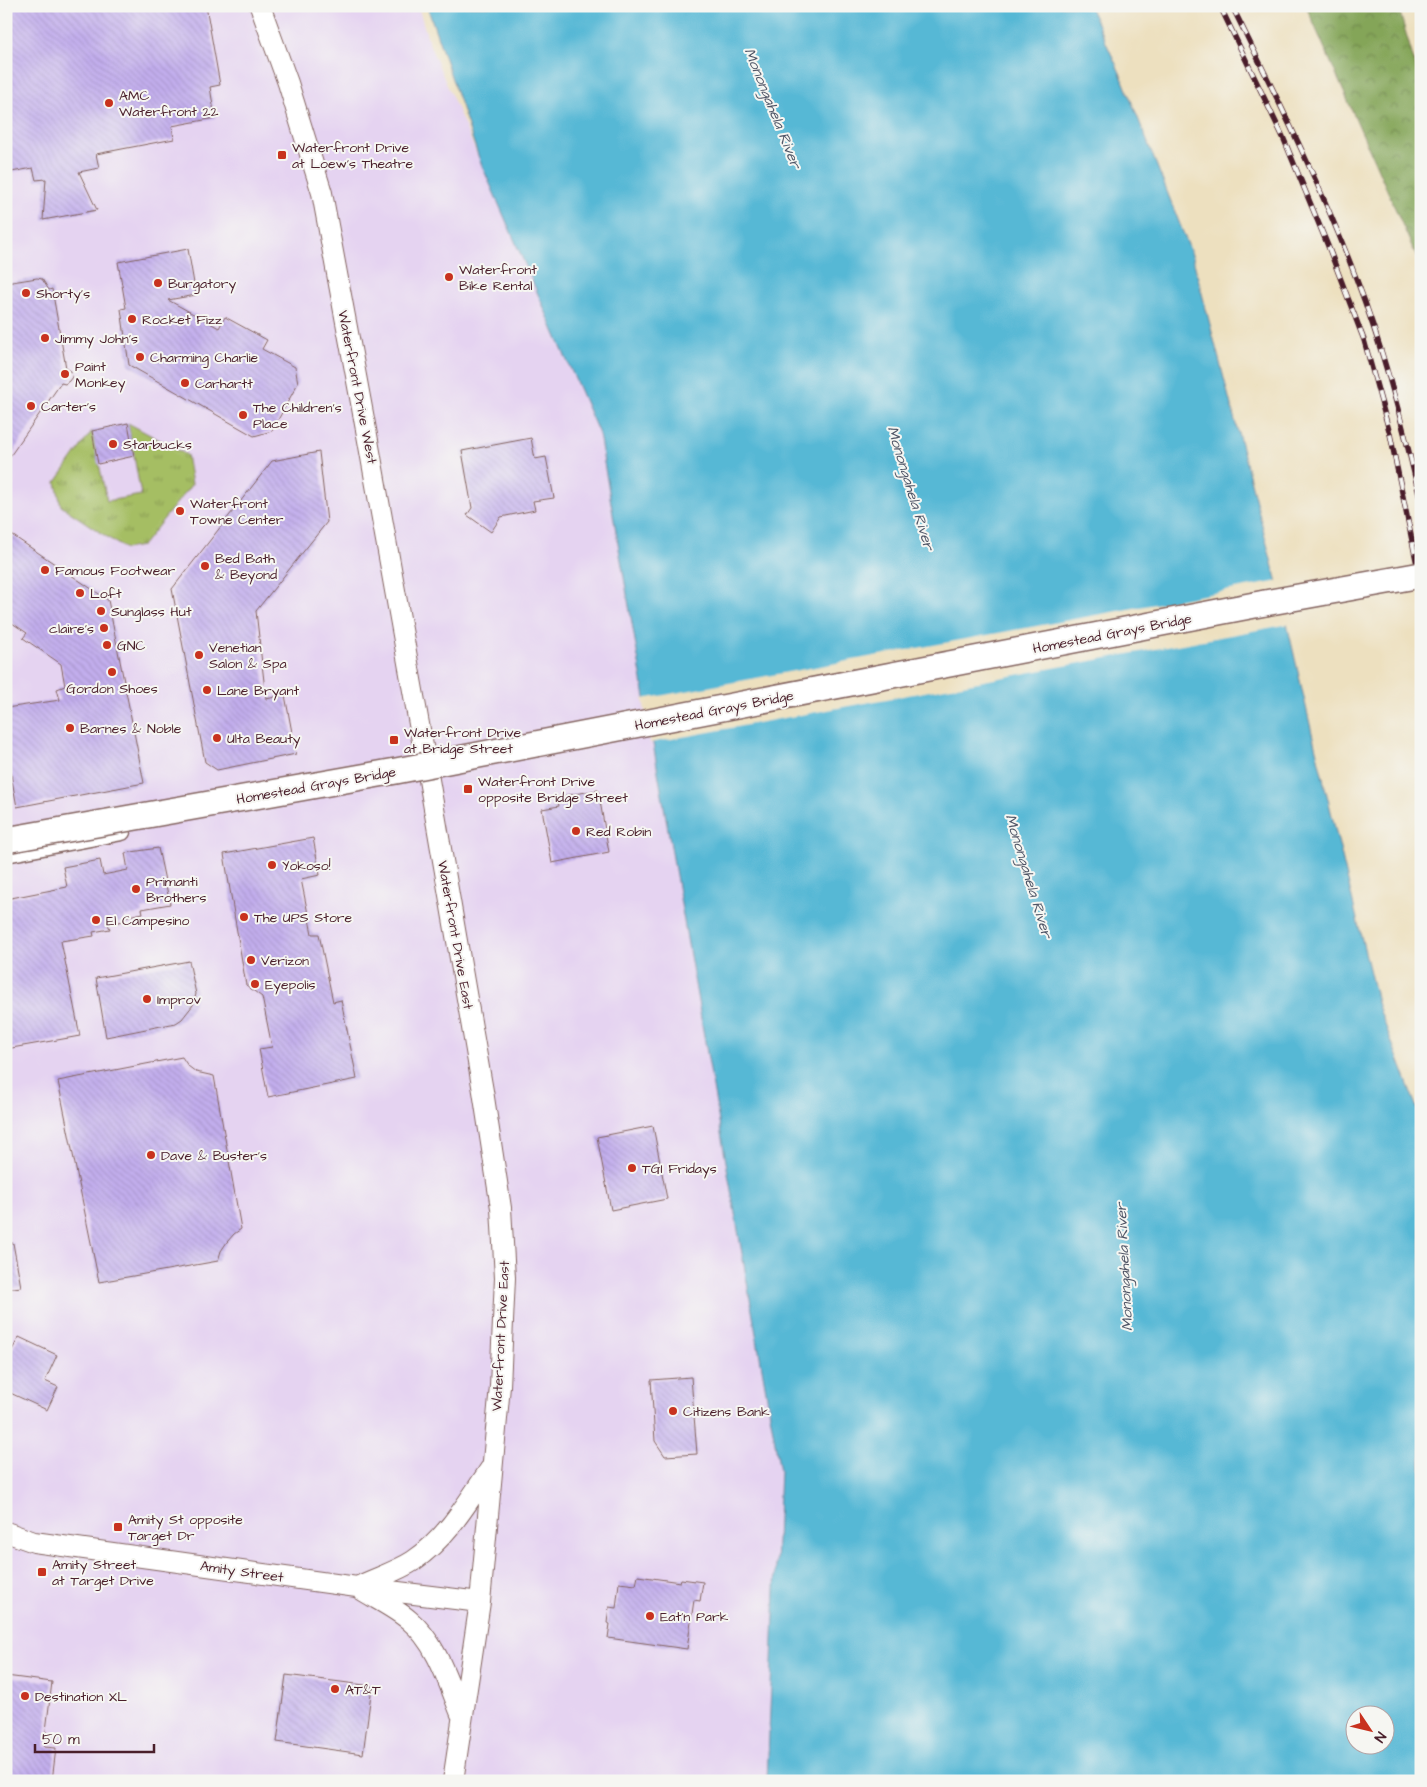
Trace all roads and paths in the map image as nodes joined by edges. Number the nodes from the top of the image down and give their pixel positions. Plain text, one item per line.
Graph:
1 (260, 6) edge
2 (1421, 575) edge
3 (428, 774) junction
4 (6, 840) edge
5 (6, 854) edge
6 (492, 1467) junction
7 (6, 1532) edge
8 (357, 1587) junction
9 (480, 1602) junction
10 (462, 1716) junction
11 (453, 1781) edge

1 - 3 street, Waterfront Drive West
2 - 4 main road, Homestead Grays Bridge, bridge
3 - 5 street
3 - 6 street, Waterfront Drive East
6 - 8 street
6 - 9 street, Waterfront Drive East
7 - 8 street, Amity Street
8 - 9 street, Amity Street
8 - 10 street
9 - 10 street, Waterfront Drive East
10 - 11 street, Waterfront Drive East

